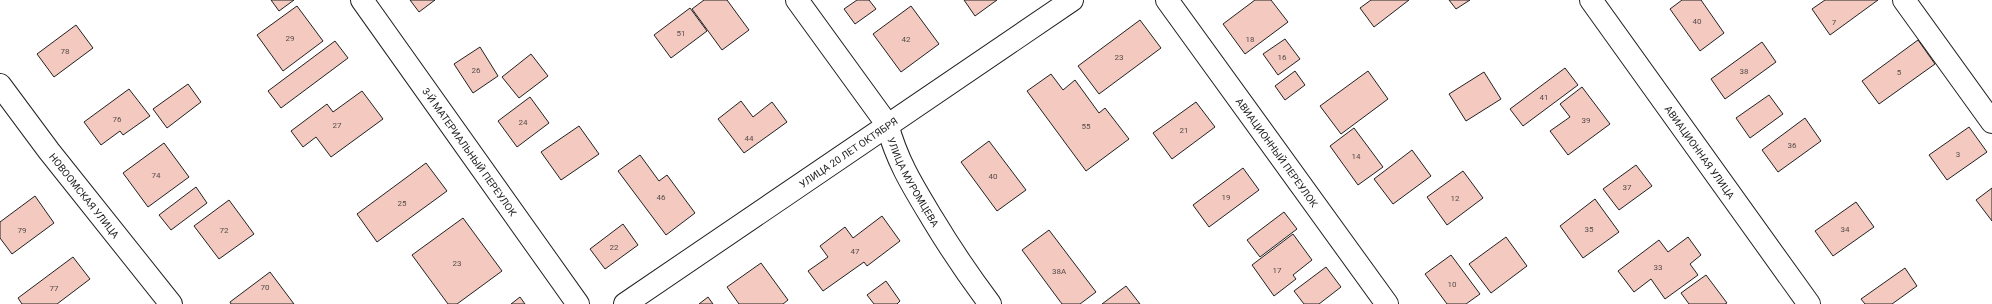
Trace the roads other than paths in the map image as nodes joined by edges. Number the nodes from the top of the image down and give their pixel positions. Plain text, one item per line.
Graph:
1 (362, 0) edge
2 (797, 0) edge
3 (1072, 0) edge
4 (1167, 0) edge
5 (1591, 0) edge
6 (1904, 0) edge
7 (0, 85) edge
8 (1992, 122) edge
9 (887, 124) junction
10 (171, 304) edge
11 (578, 304) edge
12 (625, 304) edge
13 (990, 304) edge
14 (1387, 304) edge
15 (1809, 304) edge

1 - 11 street, 3-Й МАТЕРИАЛЬНЫЙ ПЕРЕУЛОК
2 - 9 street, УЛИЦА МУРОМЦЕВА
3 - 9 street, УЛИЦА 20 ЛЕТ ОКТЯБРЯ
4 - 14 street, АВИАЦИОННЫЙ ПЕРЕУЛОК
5 - 15 street, АВИАЦИОННАЯ УЛИЦА
6 - 8 street
7 - 10 street, НОВООМСКАЯ УЛИЦА
9 - 12 street, УЛИЦА 20 ЛЕТ ОКТЯБРЯ
9 - 13 street, УЛИЦА МУРОМЦЕВА

